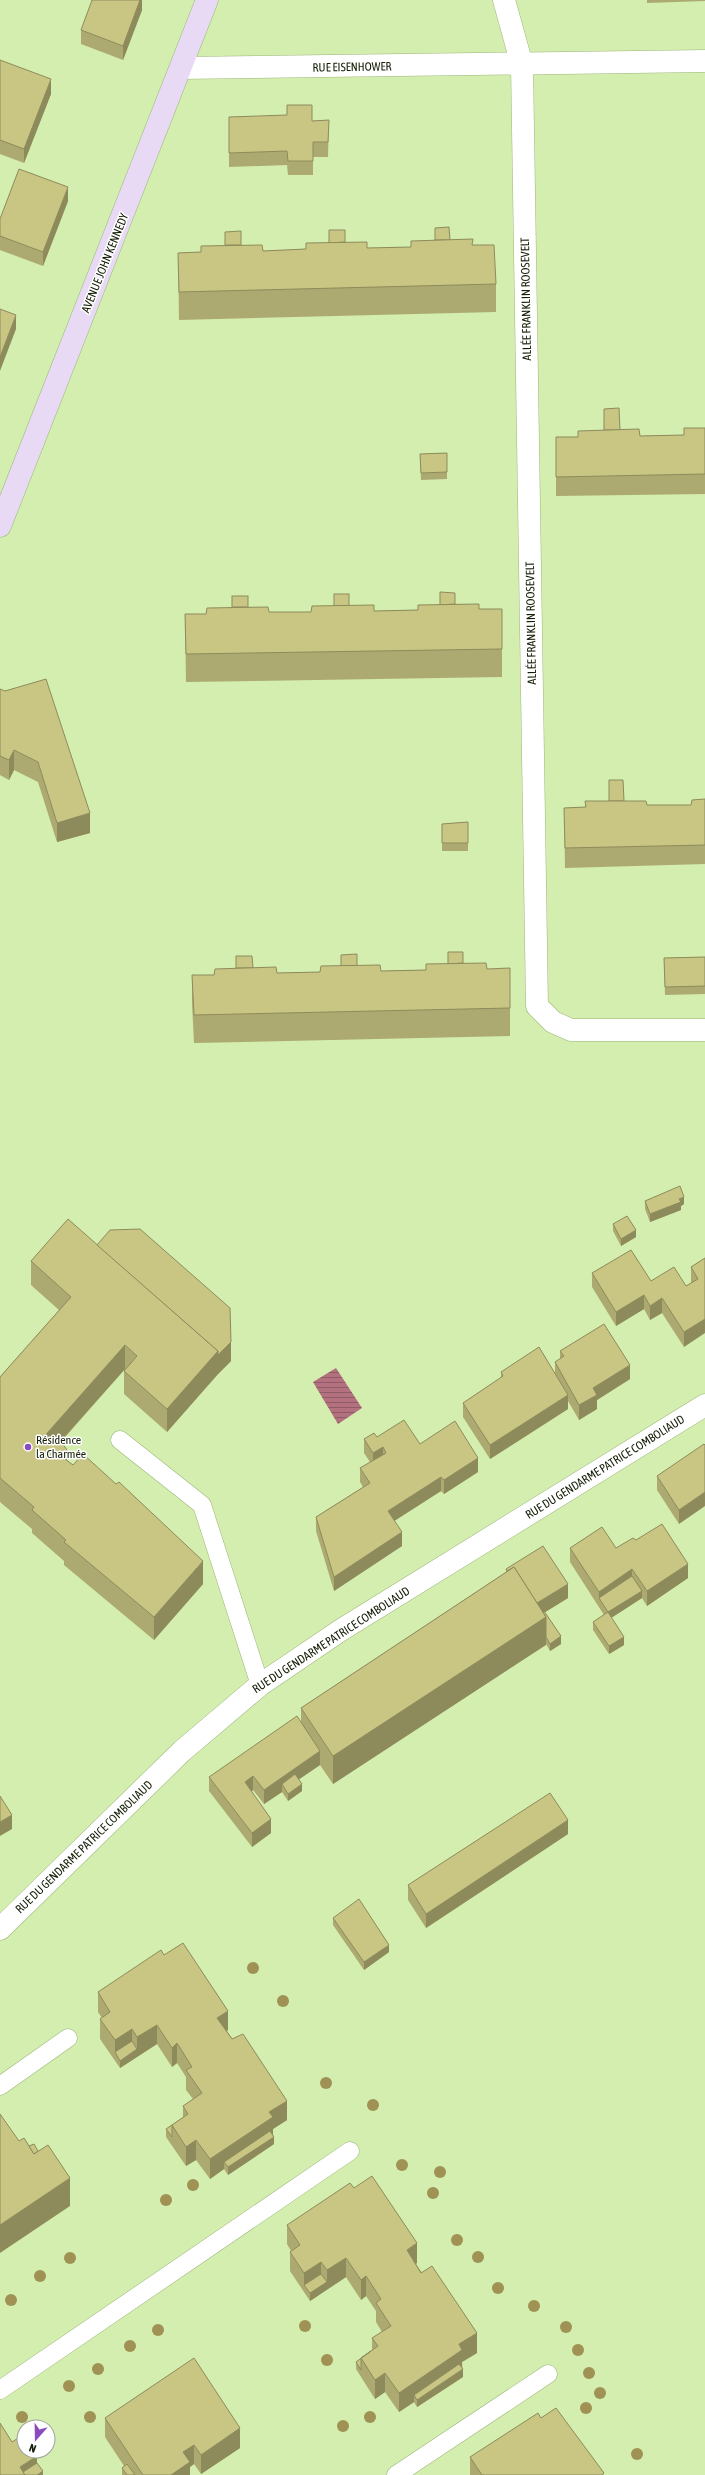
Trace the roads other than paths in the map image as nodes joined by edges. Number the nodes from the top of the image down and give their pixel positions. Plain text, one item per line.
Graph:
1 (207, 0) edge
2 (504, 0) edge
3 (705, 61) edge
4 (522, 65) junction
5 (181, 68) junction
6 (0, 526) edge
7 (705, 1030) edge
8 (705, 1405) edge
9 (120, 1440) dead end
10 (260, 1685) junction
11 (0, 1929) edge
12 (68, 2038) dead end
13 (0, 2086) edge
14 (350, 2151) dead end
15 (548, 2374) dead end
16 (0, 2390) edge
17 (396, 2475) edge

1 - 5 main road, AVENUE JOHN KENNEDY
2 - 4 street
3 - 4 street, RUE EISENHOWER
4 - 5 street, RUE EISENHOWER
4 - 7 street, ALLÉE FRANKLIN ROOSEVELT
5 - 6 main road, AVENUE JOHN KENNEDY
8 - 10 street, RUE DU GENDARME PATRICE COMBOLIAUD
9 - 10 lane
10 - 11 street, RUE DU GENDARME PATRICE COMBOLIAUD
12 - 13 lane
14 - 16 lane
15 - 17 lane

